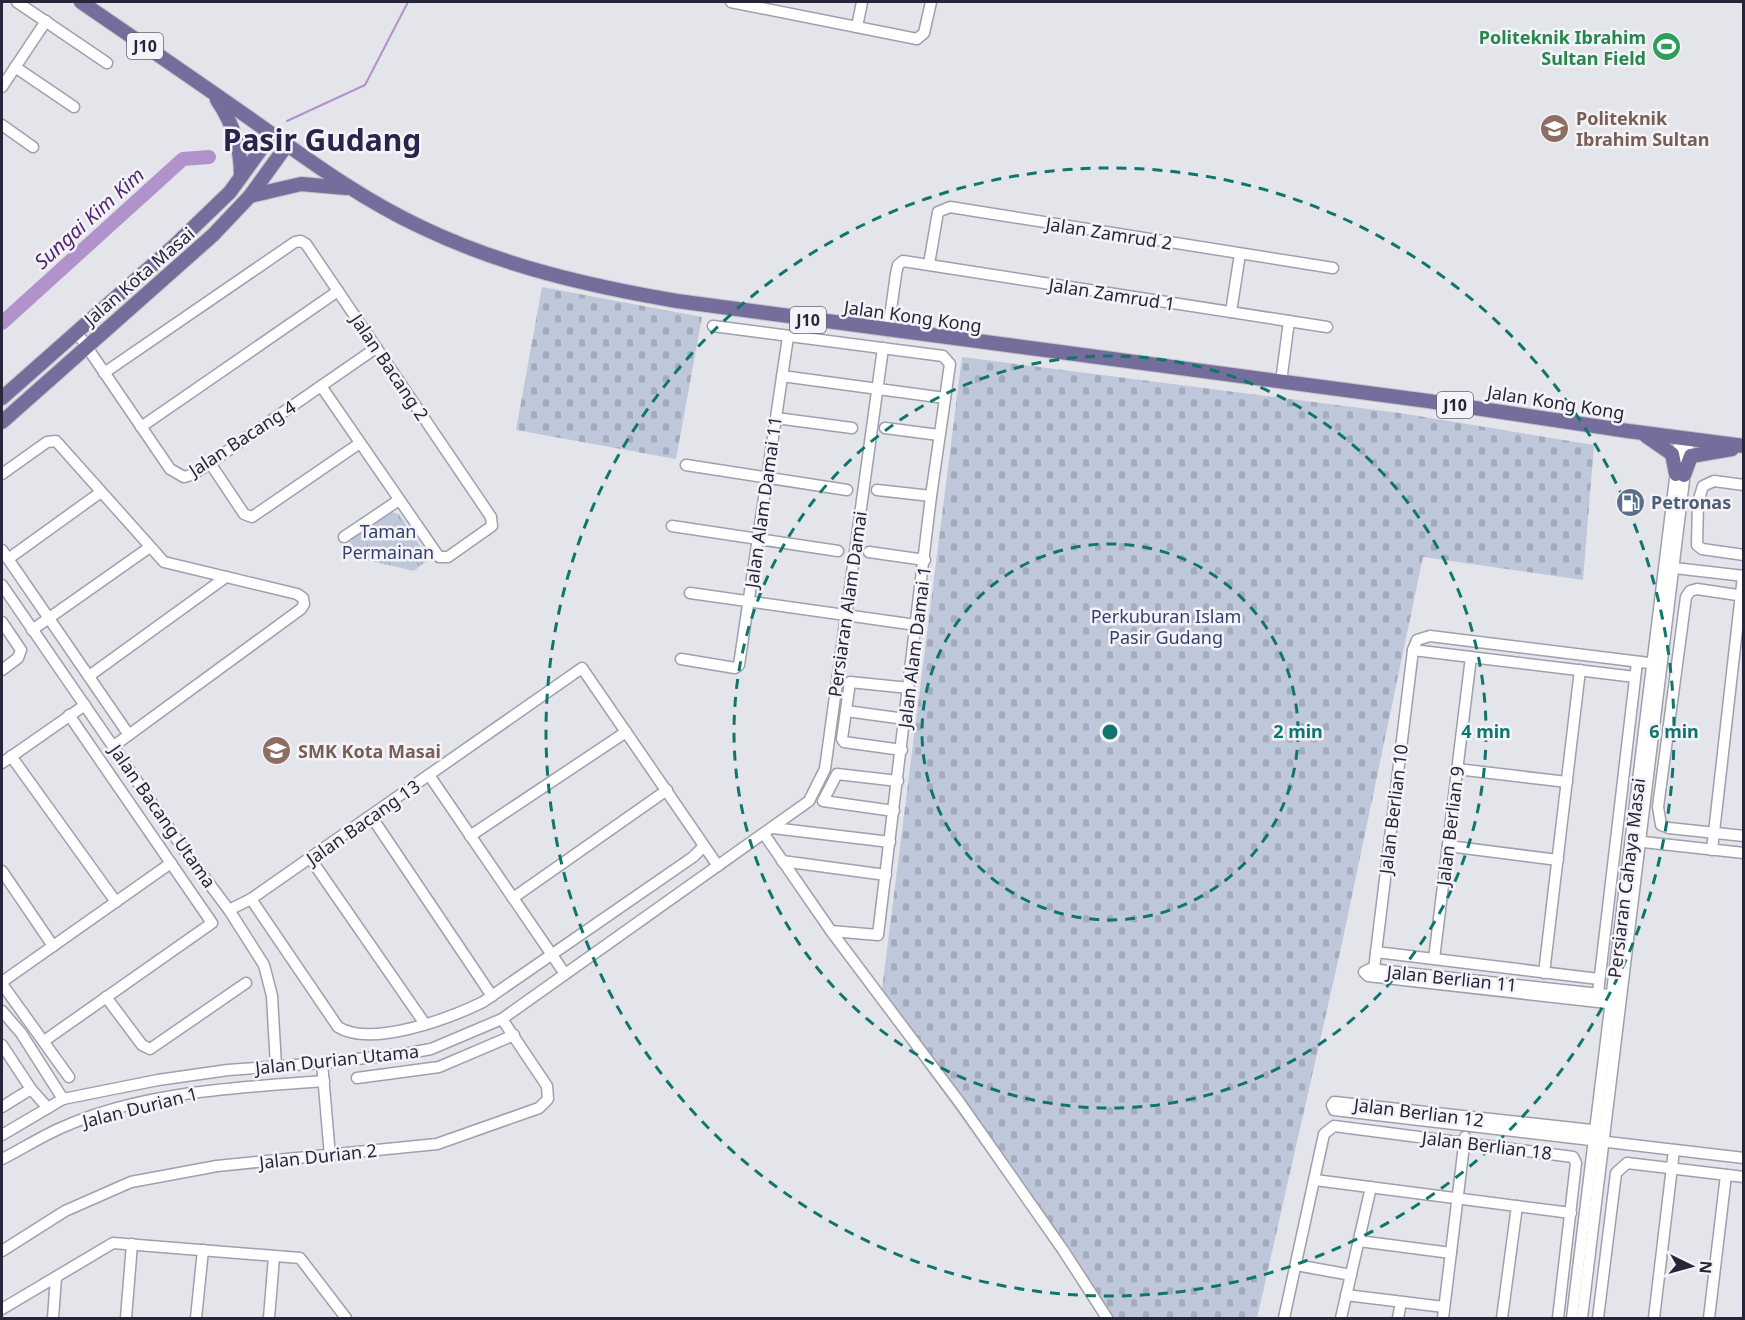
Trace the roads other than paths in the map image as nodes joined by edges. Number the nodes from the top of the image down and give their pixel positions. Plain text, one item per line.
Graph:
1 (17, 2) edge
2 (81, 2) edge
3 (730, 2) edge
4 (795, 2) edge
5 (862, 2) edge
6 (931, 2) edge
7 (793, 14) junction
8 (46, 21) junction
9 (857, 27) junction
10 (107, 63) dead end
11 (15, 67) junction
12 (2, 87) edge
13 (210, 90) junction
14 (74, 107) dead end
15 (2, 125) edge
16 (272, 135) junction
17 (287, 145) junction
18 (33, 147) dead end
19 (241, 176) junction
20 (354, 190) junction
21 (250, 196) junction
22 (1240, 254) junction
23 (929, 264) junction
24 (1334, 268) dead end
25 (338, 291) junction
26 (1232, 312) junction
27 (1289, 321) junction
28 (713, 326) dead end
29 (1327, 327) dead end
30 (888, 331) junction
31 (76, 332) junction
32 (788, 337) junction
33 (86, 346) junction
34 (376, 348) junction
35 (883, 348) junction
36 (104, 373) junction
37 (782, 376) junction
38 (1281, 382) junction
39 (321, 386) junction
40 (877, 389) junction
41 (2, 398) edge
42 (945, 398) junction
43 (776, 418) junction
44 (2, 422) edge
45 (141, 427) junction
46 (852, 428) dead end
47 (885, 428) dead end
48 (1642, 433) junction
49 (939, 435) junction
50 (1684, 439) junction
51 (360, 443) junction
52 (1743, 447) edge
53 (210, 463) junction
54 (686, 465) dead end
55 (2, 474) edge
56 (1680, 474) junction
57 (766, 478) junction
58 (1743, 485) edge
59 (847, 490) dead end
60 (877, 490) dead end
61 (101, 492) junction
62 (931, 496) junction
63 (399, 500) junction
64 (1680, 513) junction
65 (1697, 514) junction
66 (672, 526) dead end
67 (344, 537) dead end
68 (757, 539) junction
69 (150, 547) junction
70 (838, 551) dead end
71 (869, 552) dead end
72 (5, 554) edge
73 (1743, 555) edge
74 (925, 560) junction
75 (1668, 567) junction
76 (1743, 576) edge
77 (226, 577) junction
78 (2, 585) edge
79 (690, 593) dead end
80 (1742, 596) edge
81 (748, 602) junction
82 (846, 615) junction
83 (50, 618) junction
84 (2, 622) edge
85 (916, 625) junction
86 (32, 630) junction
87 (1413, 650) junction
88 (1471, 657) junction
89 (681, 659) dead end
90 (1637, 662) junction
91 (1655, 664) junction
92 (2, 670) edge
93 (1580, 670) junction
94 (89, 676) junction
95 (1635, 676) junction
96 (909, 688) junction
97 (85, 705) junction
98 (846, 711) junction
99 (69, 716) junction
100 (905, 719) junction
101 (626, 732) junction
102 (129, 735) junction
103 (115, 746) junction
104 (902, 750) junction
105 (11, 756) junction
106 (2, 763) edge
107 (1457, 769) junction
108 (429, 776) junction
109 (898, 781) junction
110 (1567, 782) junction
111 (666, 790) junction
112 (894, 811) junction
113 (371, 816) junction
114 (774, 828) junction
115 (1714, 833) junction
116 (764, 834) junction
117 (470, 836) junction
118 (1743, 836) edge
119 (890, 842) junction
120 (1635, 842) junction
121 (704, 846) junction
122 (1448, 846) junction
123 (1712, 850) junction
124 (1743, 853) edge
125 (310, 858) junction
126 (1558, 860) junction
127 (782, 861) junction
128 (171, 863) junction
129 (718, 866) junction
130 (2, 871) edge
131 (886, 875) junction
132 (513, 898) junction
133 (251, 899) junction
134 (116, 902) junction
135 (229, 910) junction
136 (831, 931) junction
137 (53, 946) junction
138 (1376, 952) junction
139 (552, 955) junction
140 (1434, 959) junction
141 (1374, 969) joint
142 (1544, 973) junction
143 (565, 974) junction
144 (1599, 979) junction
145 (2, 983) edge
146 (246, 983) dead end
147 (492, 996) junction
148 (106, 997) junction
149 (1597, 998) junction
150 (1615, 1000) junction
151 (2, 1011) edge
152 (502, 1019) junction
153 (425, 1024) junction
154 (514, 1035) junction
155 (44, 1041) junction
156 (2, 1045) edge
157 (322, 1063) junction
158 (276, 1066) junction
159 (69, 1077) dead end
160 (357, 1078) dead end
161 (324, 1081) junction
162 (31, 1089) junction
163 (63, 1099) junction
164 (2, 1107) edge
165 (48, 1108) junction
166 (1466, 1123) junction
167 (2, 1135) edge
168 (1599, 1135) junction
169 (1464, 1142) junction
170 (1674, 1150) junction
171 (330, 1156) junction
172 (1743, 1158) edge
173 (2, 1159) edge
174 (1672, 1167) junction
175 (1726, 1175) junction
176 (1743, 1177) edge
177 (1315, 1180) junction
178 (1371, 1187) junction
179 (1457, 1198) junction
180 (1517, 1206) junction
181 (1571, 1213) junction
182 (1359, 1241) junction
183 (132, 1244) junction
184 (203, 1250) junction
185 (2, 1251) edge
186 (1451, 1253) junction
187 (274, 1257) junction
188 (1296, 1265) junction
189 (1351, 1275) junction
190 (56, 1277) junction
191 (1346, 1295) junction
192 (1401, 1302) junction
193 (2, 1309) edge
194 (1444, 1313) edge
195 (52, 1318) edge
196 (126, 1318) edge
197 (196, 1318) edge
198 (269, 1318) edge
199 (345, 1318) edge
200 (1107, 1318) edge
201 (1284, 1318) edge
202 (1341, 1318) edge
203 (1398, 1318) edge
204 (1502, 1318) edge
205 (1558, 1318) edge
206 (1572, 1318) edge
207 (1582, 1318) edge
208 (1598, 1318) edge
209 (1654, 1318) edge
210 (1709, 1318) edge

1 - 8 street
2 - 13 main road, Jalan Kong Kong / J10
3 - 7 street
4 - 7 street
5 - 9 street
6 - 9 street
7 - 9 street
8 - 10 street
8 - 11 street
11 - 12 street
11 - 14 street
13 - 16 main road, Jalan Kong Kong / J10
13 - 19 main road
15 - 18 street
16 - 17 main road, Jalan Kong Kong / J10
16 - 19 main road, Jalan Kota Masai
17 - 20 main road, Jalan Kong Kong / J10
17 - 21 main road, Jalan Kota Masai
19 - 31 main road, Jalan Kota Masai
20 - 21 main road
20 - 30 main road, Jalan Kong Kong / J10
21 - 33 main road, Jalan Kota Masai
22 - 23 street, Jalan Zamrud 2
22 - 24 street, Jalan Zamrud 2
22 - 26 street
23 - 26 street, Jalan Zamrud 1
23 - 30 street, Jalan Zamrud 1
25 - 34 street, Jalan Bacang 2
25 - 36 street, Jalan Bacang 2
25 - 45 street
26 - 27 street, Jalan Zamrud 1
27 - 29 street, Jalan Zamrud 1
27 - 38 street
28 - 32 street
30 - 38 main road, Jalan Kong Kong / J10
31 - 33 street, Jalan Bacang 4
31 - 41 main road, Jalan Kota Masai
32 - 35 street
32 - 37 street, Jalan Alam Damai 11
33 - 36 street, Jalan Bacang 4
33 - 44 main road, Jalan Kota Masai
34 - 39 street, Jalan Bacang 4
34 - 63 street, Jalan Bacang 2
35 - 40 street, Persiaran Alam Damai
35 - 42 street, Jalan Alam Damai 1
36 - 45 street, Jalan Bacang 4
37 - 40 street
37 - 43 street, Jalan Alam Damai 11
38 - 48 main road, Jalan Kong Kong / J10
39 - 51 street
39 - 53 street, Jalan Bacang 4
40 - 42 street
40 - 82 street, Persiaran Alam Damai
42 - 49 street, Jalan Alam Damai 1
43 - 46 street
43 - 57 street, Jalan Alam Damai 11
45 - 53 street, Jalan Bacang 4
47 - 49 street
48 - 50 main road, Jalan Kong Kong / J10
48 - 56 main road
49 - 62 street, Jalan Alam Damai 1
50 - 52 main road, Jalan Kong Kong / J10
50 - 56 street, Persiaran Cahaya Masai
51 - 53 street
51 - 63 street
52 - 56 main road
54 - 57 street
55 - 61 street
56 - 64 street, Persiaran Cahaya Masai
56 - 75 street, Persiaran Cahaya Masai
57 - 59 street
57 - 68 street, Jalan Alam Damai 11
58 - 65 street
60 - 62 street
61 - 69 street
61 - 72 street
62 - 74 street, Jalan Alam Damai 1
63 - 67 street
64 - 65 street
64 - 75 street, Persiaran Cahaya Masai
65 - 73 street
66 - 68 street
68 - 70 street
68 - 81 street, Jalan Alam Damai 11
69 - 77 street
69 - 83 street
71 - 74 street
72 - 83 street
74 - 85 street, Jalan Alam Damai 1
75 - 76 street
75 - 91 street, Persiaran Cahaya Masai
76 - 80 street
77 - 94 street
77 - 102 street
78 - 86 street, Jalan Bacang Utama
79 - 81 street
80 - 115 street
80 - 115 street
81 - 82 street
81 - 89 street, Jalan Alam Damai 11
82 - 85 street
82 - 114 street, Persiaran Alam Damai
83 - 86 street
83 - 94 street
84 - 92 street
85 - 96 street, Jalan Alam Damai 1
86 - 97 street, Jalan Bacang Utama
87 - 88 street
87 - 90 street
87 - 138 street, Jalan Berlian 10
88 - 93 street
88 - 107 street, Jalan Berlian 9
90 - 91 street
90 - 95 street
91 - 120 street, Persiaran Cahaya Masai
93 - 95 street
93 - 110 street
94 - 102 street
95 - 144 street
96 - 98 street
96 - 100 street, Jalan Alam Damai 1
97 - 99 street
97 - 103 street, Jalan Bacang Utama
98 - 100 street
98 - 104 street
99 - 105 street
99 - 128 street
100 - 104 street, Jalan Alam Damai 1
101 - 108 street, Jalan Bacang 13
101 - 111 street
101 - 117 street
102 - 103 street
103 - 135 street, Jalan Bacang Utama
104 - 109 street, Jalan Alam Damai 1
105 - 106 street
105 - 134 street
107 - 110 street
107 - 122 street, Jalan Berlian 9
108 - 113 street, Jalan Bacang 13
108 - 117 street
109 - 112 street, Jalan Alam Damai 1
109 - 112 street
110 - 126 street
111 - 121 street
111 - 132 street
112 - 119 street, Jalan Alam Damai 1
113 - 125 street, Jalan Bacang 13
113 - 147 street
114 - 116 street, Persiaran Alam Damai
114 - 119 street
115 - 118 street
115 - 123 street
116 - 127 street
116 - 129 street, Jalan Durian Utama
117 - 132 street
119 - 131 street, Jalan Alam Damai 1
120 - 123 street
120 - 150 street, Persiaran Cahaya Masai
121 - 129 street
121 - 139 street
122 - 126 street
122 - 140 street, Jalan Berlian 9
123 - 124 street
125 - 133 street, Jalan Bacang 13
125 - 153 street
126 - 142 street
127 - 131 street
127 - 136 street
128 - 134 street
128 - 148 street
129 - 143 street, Jalan Durian Utama
130 - 137 street
131 - 136 street, Jalan Alam Damai 1
132 - 139 street
133 - 135 street, Jalan Bacang 13
133 - 153 street
134 - 137 street
135 - 158 street, Jalan Bacang Utama
136 - 200 street
137 - 145 street
138 - 140 street
138 - 141 street, Jalan Berlian 10
139 - 143 street
139 - 147 street
140 - 142 street
141 - 149 street, Jalan Berlian 11
142 - 144 street
143 - 152 street, Jalan Durian Utama
144 - 149 street
145 - 155 street
146 - 148 street
147 - 153 street
148 - 155 street
149 - 150 street, Jalan Berlian 11
150 - 168 street, Persiaran Cahaya Masai
151 - 163 street
152 - 154 street, Jalan Durian 2
152 - 157 street, Jalan Durian Utama
154 - 160 street
154 - 171 street, Jalan Durian 2
155 - 159 street
156 - 162 street
157 - 158 street, Jalan Durian Utama
157 - 161 street
158 - 163 street, Jalan Durian Utama
161 - 171 street
161 - 173 street, Jalan Durian 1
162 - 164 street
162 - 165 street
163 - 165 street, Jalan Durian Utama
165 - 167 street, Jalan Durian Utama
166 - 166 street, Jalan Berlian 12
166 - 168 street, Jalan Berlian 12
166 - 169 street
168 - 170 street, Jalan Berlian 12
168 - 206 street, Persiaran Cahaya Masai
168 - 207 street, Persiaran Cahaya Masai
169 - 177 street, Jalan Berlian 18
169 - 179 street
169 - 181 street, Jalan Berlian 18
170 - 172 street, Jalan Berlian 12
170 - 174 street
171 - 185 street, Jalan Durian 2
174 - 175 street
174 - 208 street
174 - 209 street
175 - 176 street
175 - 210 street
177 - 178 street
177 - 188 street
178 - 179 street
178 - 182 street
179 - 180 street
179 - 186 street
180 - 181 street
180 - 204 street
181 - 205 street, Jalan Berlian 18
182 - 186 street
182 - 189 street
183 - 184 street
183 - 190 street
183 - 196 street
184 - 187 street
184 - 197 street
186 - 194 street
187 - 198 street
187 - 199 street
188 - 189 street
188 - 201 street
189 - 191 street
190 - 193 street
190 - 195 street
191 - 192 street
191 - 202 street
192 - 194 street
192 - 203 street

